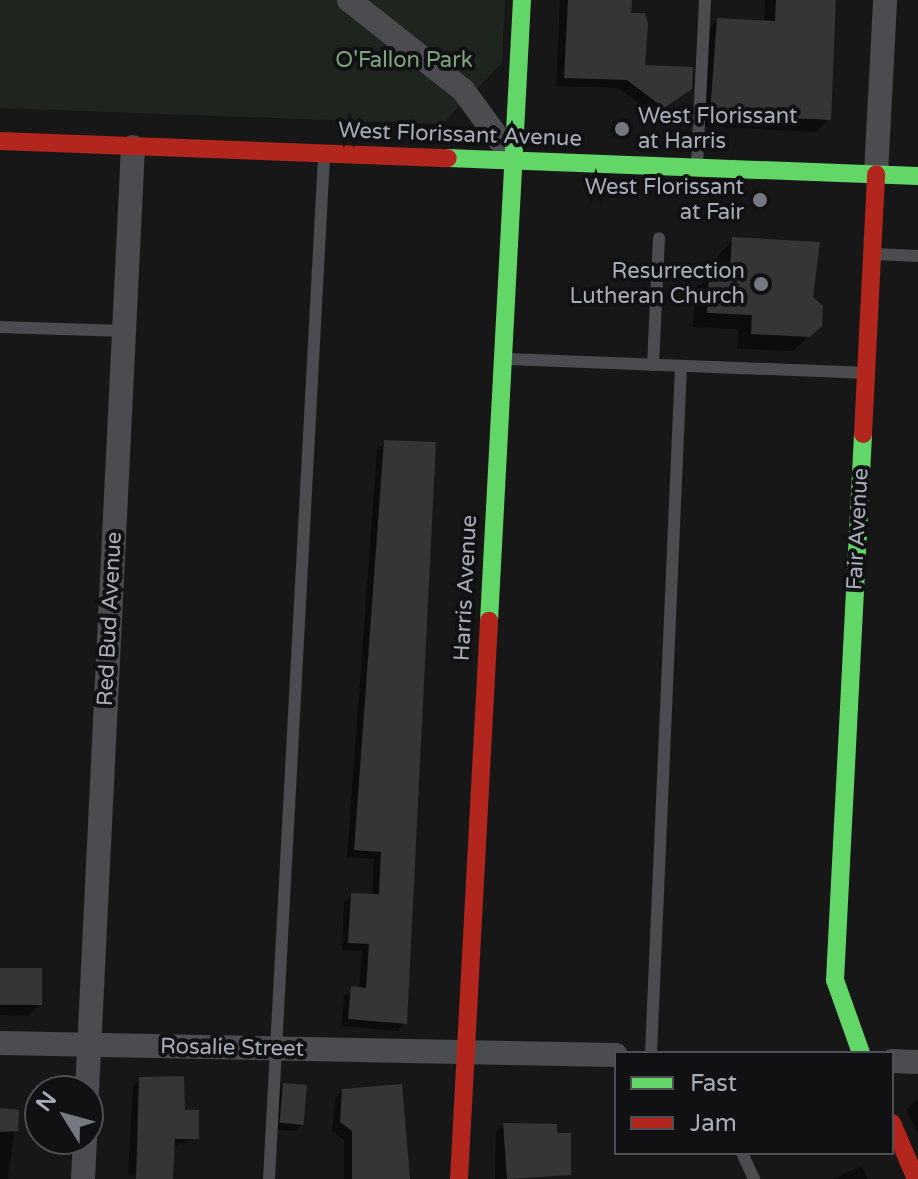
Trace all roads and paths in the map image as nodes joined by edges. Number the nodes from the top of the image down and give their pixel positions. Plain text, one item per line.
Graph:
1 (349, 0) edge
2 (370, 0) edge
3 (522, 0) edge
4 (705, 0) edge
5 (885, 0) edge
6 (393, 31) junction
7 (0, 141) edge
8 (133, 147) junction
9 (324, 154) junction
10 (514, 160) junction
11 (697, 167) junction
12 (876, 174) junction
13 (918, 176) edge
14 (659, 238) dead end
15 (872, 254) junction
16 (918, 256) edge
17 (0, 327) edge
18 (124, 331) junction
19 (503, 359) junction
20 (653, 365) junction
21 (681, 367) junction
22 (866, 373) junction
23 (0, 1043) edge
24 (89, 1046) junction
25 (275, 1049) junction
26 (651, 1051) edge
27 (860, 1051) edge
28 (464, 1052) junction
29 (614, 1055) edge
30 (894, 1061) edge
31 (918, 1062) edge
32 (88, 1075) edge
33 (894, 1128) edge
34 (84, 1155) edge
35 (743, 1155) edge
36 (83, 1179) edge
37 (269, 1179) edge
38 (459, 1179) edge
39 (754, 1179) edge
40 (916, 1179) edge

1 - 6 street
2 - 6 street
3 - 10 street, Harris Avenue
4 - 11 lane
5 - 12 street, Fair Avenue
6 - 10 street
7 - 8 street, West Florissant Avenue
8 - 9 street, West Florissant Avenue
8 - 18 street, Red Bud Avenue
9 - 10 street, West Florissant Avenue
9 - 25 lane
10 - 11 street, West Florissant Avenue
10 - 19 street, Harris Avenue
11 - 12 street, West Florissant Avenue
12 - 13 street, West Florissant Avenue
12 - 15 street, Fair Avenue
14 - 20 lane
15 - 16 lane
15 - 22 street, Fair Avenue
17 - 18 lane
18 - 24 street, Red Bud Avenue
19 - 20 lane
19 - 28 street, Harris Avenue
20 - 21 lane
21 - 22 lane
21 - 26 lane
22 - 27 street, Fair Avenue
23 - 24 street, Rosalie Street
24 - 25 street, Rosalie Street
24 - 32 street, Red Bud Avenue
25 - 28 street, Rosalie Street
25 - 37 lane
28 - 29 street, Rosalie Street
28 - 38 street, Harris Avenue
30 - 31 street
33 - 40 street
34 - 36 street
35 - 39 lane

